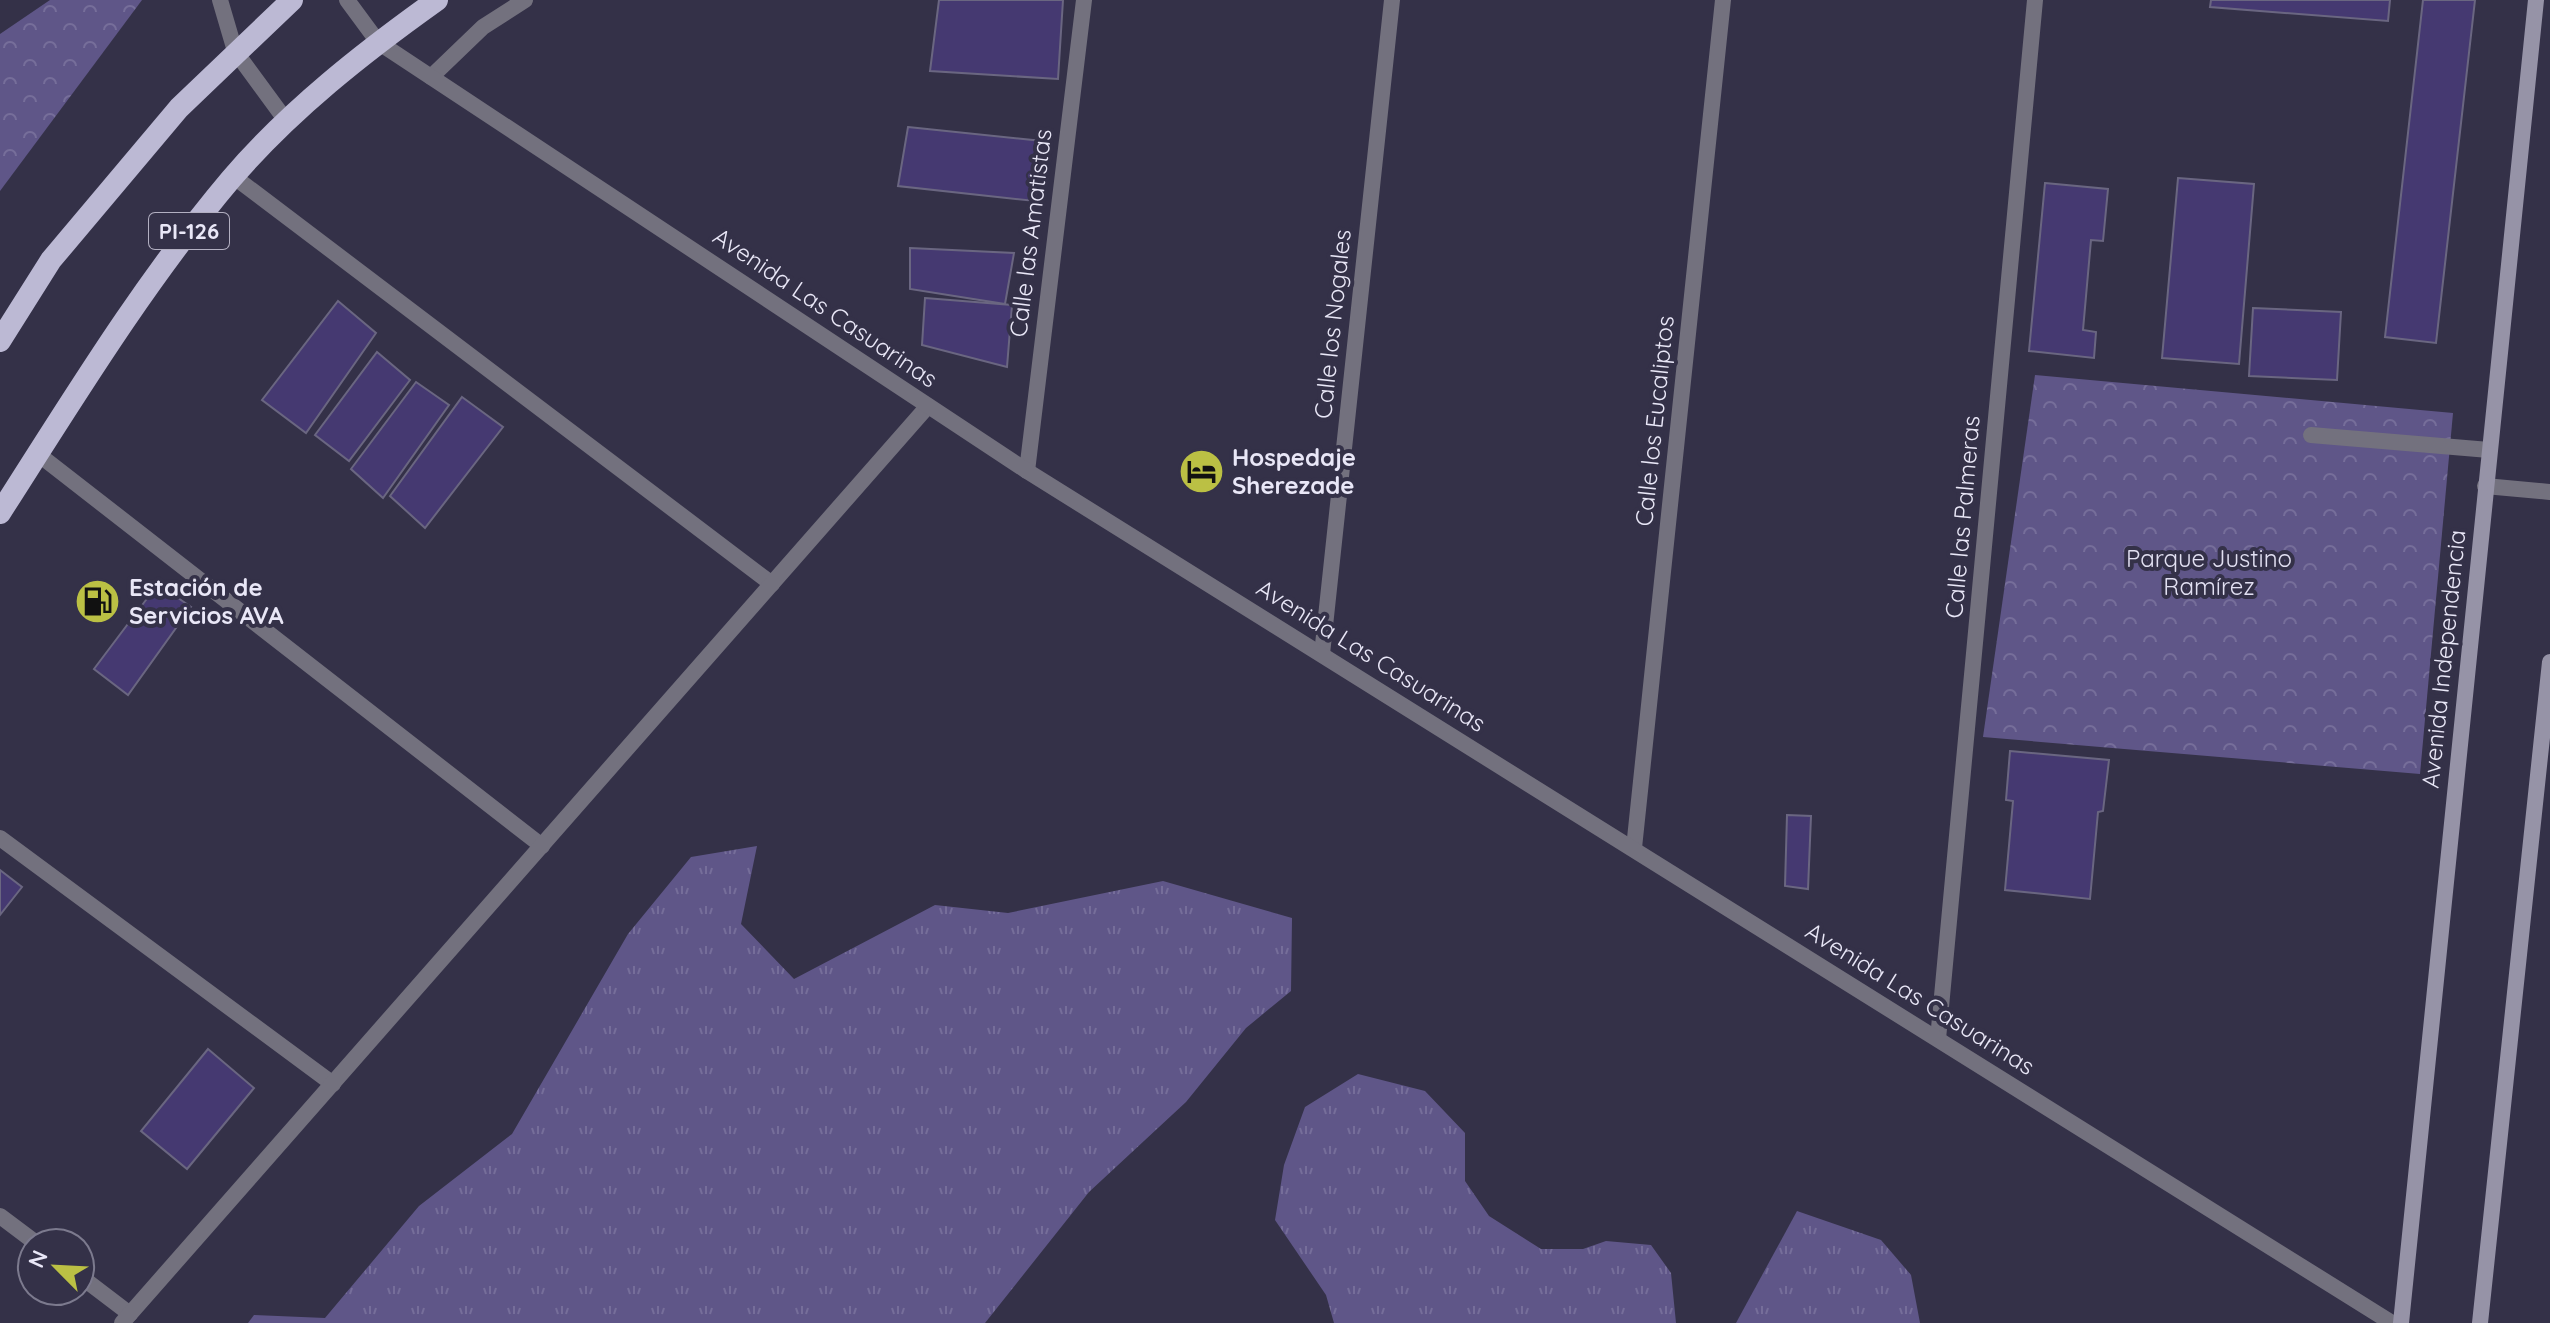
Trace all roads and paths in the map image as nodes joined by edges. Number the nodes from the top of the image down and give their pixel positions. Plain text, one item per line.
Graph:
1 (220, 0) edge
2 (292, 0) edge
3 (347, 0) edge
4 (437, 0) edge
5 (525, 0) edge
6 (1084, 0) edge
7 (1392, 0) edge
8 (1723, 0) edge
9 (2035, 0) edge
10 (2536, 0) edge
11 (378, 42) junction
12 (235, 51) junction
13 (431, 77) junction
14 (287, 122) junction
15 (233, 176) junction
16 (0, 341) edge
17 (928, 406) junction
18 (2311, 435) dead end
19 (2489, 450) junction
20 (38, 454) junction
21 (1027, 471) junction
22 (2485, 486) junction
23 (2550, 492) edge
24 (0, 513) edge
25 (772, 584) junction
26 (1322, 654) junction
27 (2550, 662) edge
28 (0, 838) edge
29 (542, 846) junction
30 (1634, 848) junction
31 (1938, 1039) junction
32 (333, 1084) junction
33 (96, 1291) edge
34 (126, 1319) edge
35 (2392, 1323) edge
36 (2401, 1323) edge
37 (2480, 1323) edge

1 - 12 street
2 - 12 highway
3 - 11 street, Avenida Las Casuarinas
4 - 11 highway, PI-126
5 - 13 street
6 - 21 street, Calle las Amatistas
7 - 26 street, Calle los Nogales
8 - 30 street, Calle los Eucaliptos
9 - 31 street, Calle las Palmeras
10 - 19 main road, Avenida Independencia
11 - 13 street, Avenida Las Casuarinas
11 - 14 highway, PI-126
12 - 14 street
12 - 16 highway
13 - 17 street, Avenida Las Casuarinas
14 - 15 highway, PI-126
15 - 20 highway, PI-126
15 - 25 street
17 - 21 street, Avenida Las Casuarinas
17 - 25 street
18 - 19 street
19 - 22 main road, Avenida Independencia
20 - 24 highway, PI-126
20 - 29 street
21 - 26 street, Avenida Las Casuarinas
22 - 23 street
22 - 36 main road, Avenida Independencia
25 - 29 street
26 - 30 street, Avenida Las Casuarinas
27 - 37 main road
28 - 32 street
29 - 32 street
30 - 31 street, Avenida Las Casuarinas
31 - 35 street, Avenida Las Casuarinas
32 - 34 street
33 - 34 street

